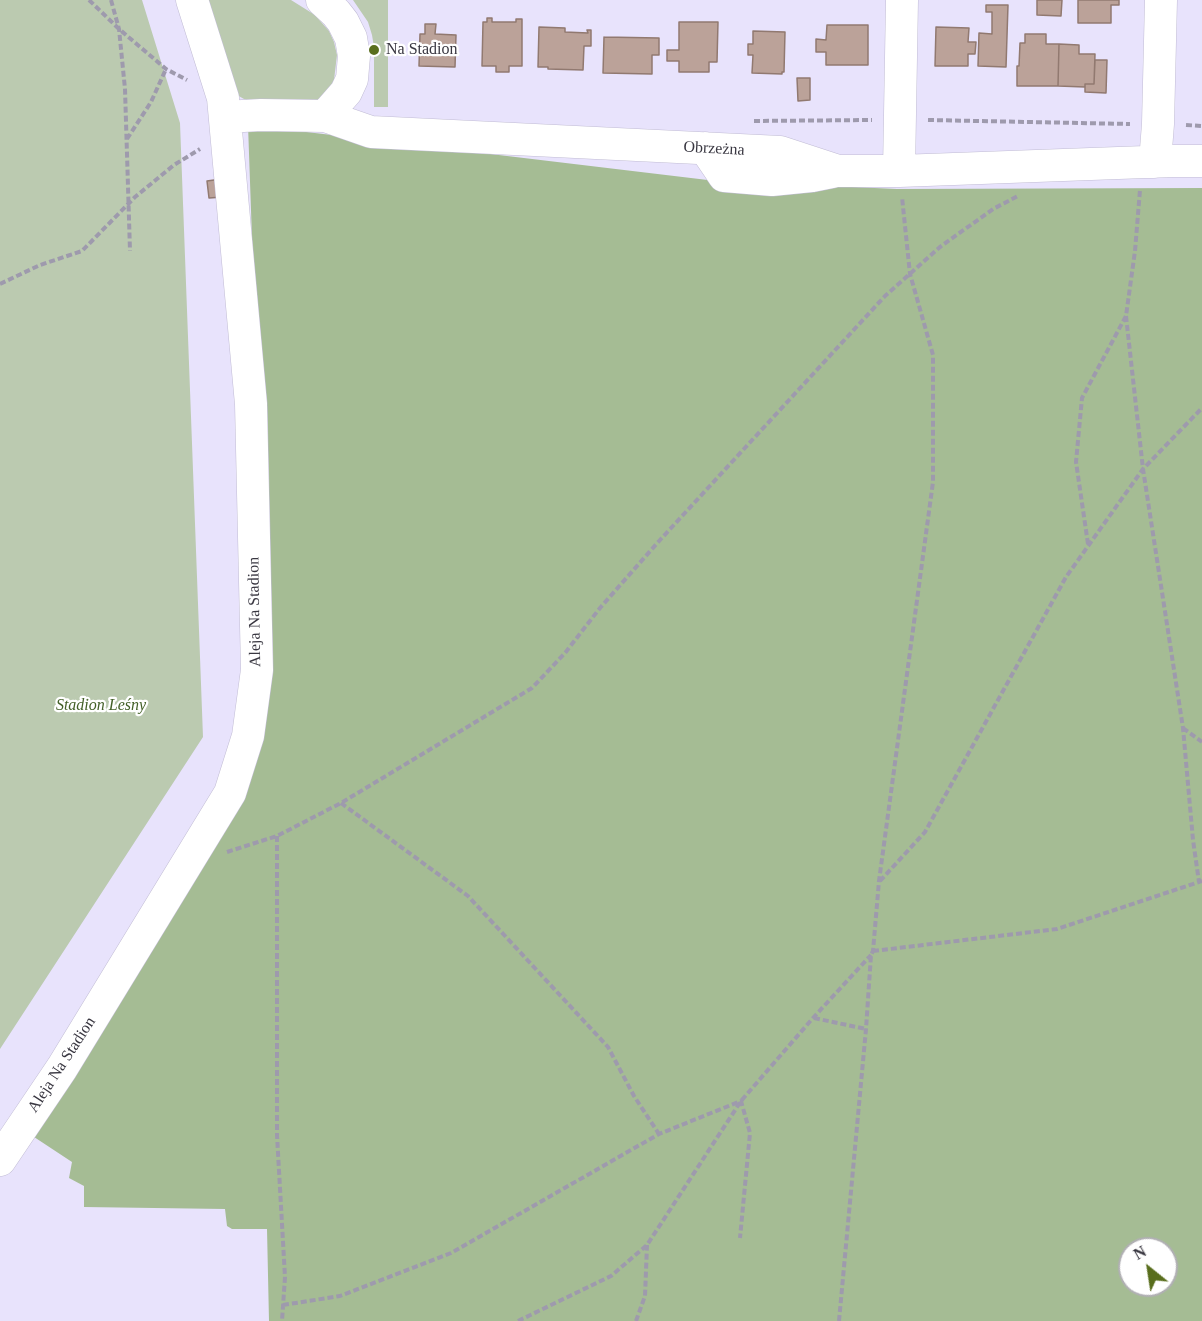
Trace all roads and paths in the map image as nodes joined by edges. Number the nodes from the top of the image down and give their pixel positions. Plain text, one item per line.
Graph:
1 (89, 0) edge
2 (111, 0) edge
3 (192, 0) edge
4 (322, 0) edge
5 (902, 0) edge
6 (1161, 0) edge
7 (120, 29) junction
8 (166, 69) junction
9 (224, 107) junction
10 (325, 116) junction
11 (899, 120) junction
12 (750, 121) dead end
13 (1158, 124) junction
14 (1202, 126) edge
15 (126, 140) junction
16 (203, 147) dead end
17 (1202, 161) edge
18 (1149, 162) junction
19 (899, 171) junction
20 (1021, 194) dead end
21 (128, 204) junction
22 (129, 251) dead end
23 (910, 274) junction
24 (0, 284) edge
25 (1126, 316) junction
26 (1202, 408) edge
27 (1143, 470) junction
28 (1088, 545) junction
29 (1183, 728) junction
30 (1202, 742) edge
31 (341, 804) junction
32 (277, 836) junction
33 (186, 866) junction
34 (879, 881) junction
35 (1201, 881) edge
36 (872, 953) junction
37 (813, 1018) junction
38 (866, 1029) junction
39 (741, 1101) junction
40 (659, 1134) junction
41 (0, 1160) edge
42 (740, 1238) dead end
43 (648, 1245) junction
44 (283, 1305) junction
45 (282, 1321) edge
46 (518, 1321) edge
47 (636, 1321) edge
48 (838, 1321) edge

1 - 7 path
2 - 7 path
3 - 9 street, Aleja Na Stadion
4 - 10 street
5 - 11 street
6 - 13 street
7 - 8 path
7 - 15 path
8 - 9 path
8 - 15 path
9 - 10 street, Obrzeżna
9 - 33 street, Aleja Na Stadion
10 - 19 street, Obrzeżna
11 - 12 path
11 - 13 path
11 - 19 street
13 - 14 path
13 - 18 street
15 - 21 path
16 - 21 path
17 - 18 street, Obrzeżna
18 - 19 street, Obrzeżna
18 - 25 path
19 - 23 path
20 - 23 path
21 - 22 path
21 - 24 path
23 - 31 path
23 - 34 path
25 - 27 path
25 - 28 path
26 - 27 path
27 - 28 path
27 - 29 path
28 - 34 path
29 - 30 path
29 - 35 path
31 - 32 path
31 - 40 path
32 - 33 path
32 - 44 path
33 - 41 street, Aleja Na Stadion
34 - 36 path
35 - 36 path
36 - 37 path
36 - 38 path
37 - 38 path
37 - 39 path
38 - 48 path
39 - 40 path
39 - 42 path
39 - 43 path
40 - 44 path
43 - 46 path
43 - 47 path
44 - 45 path

